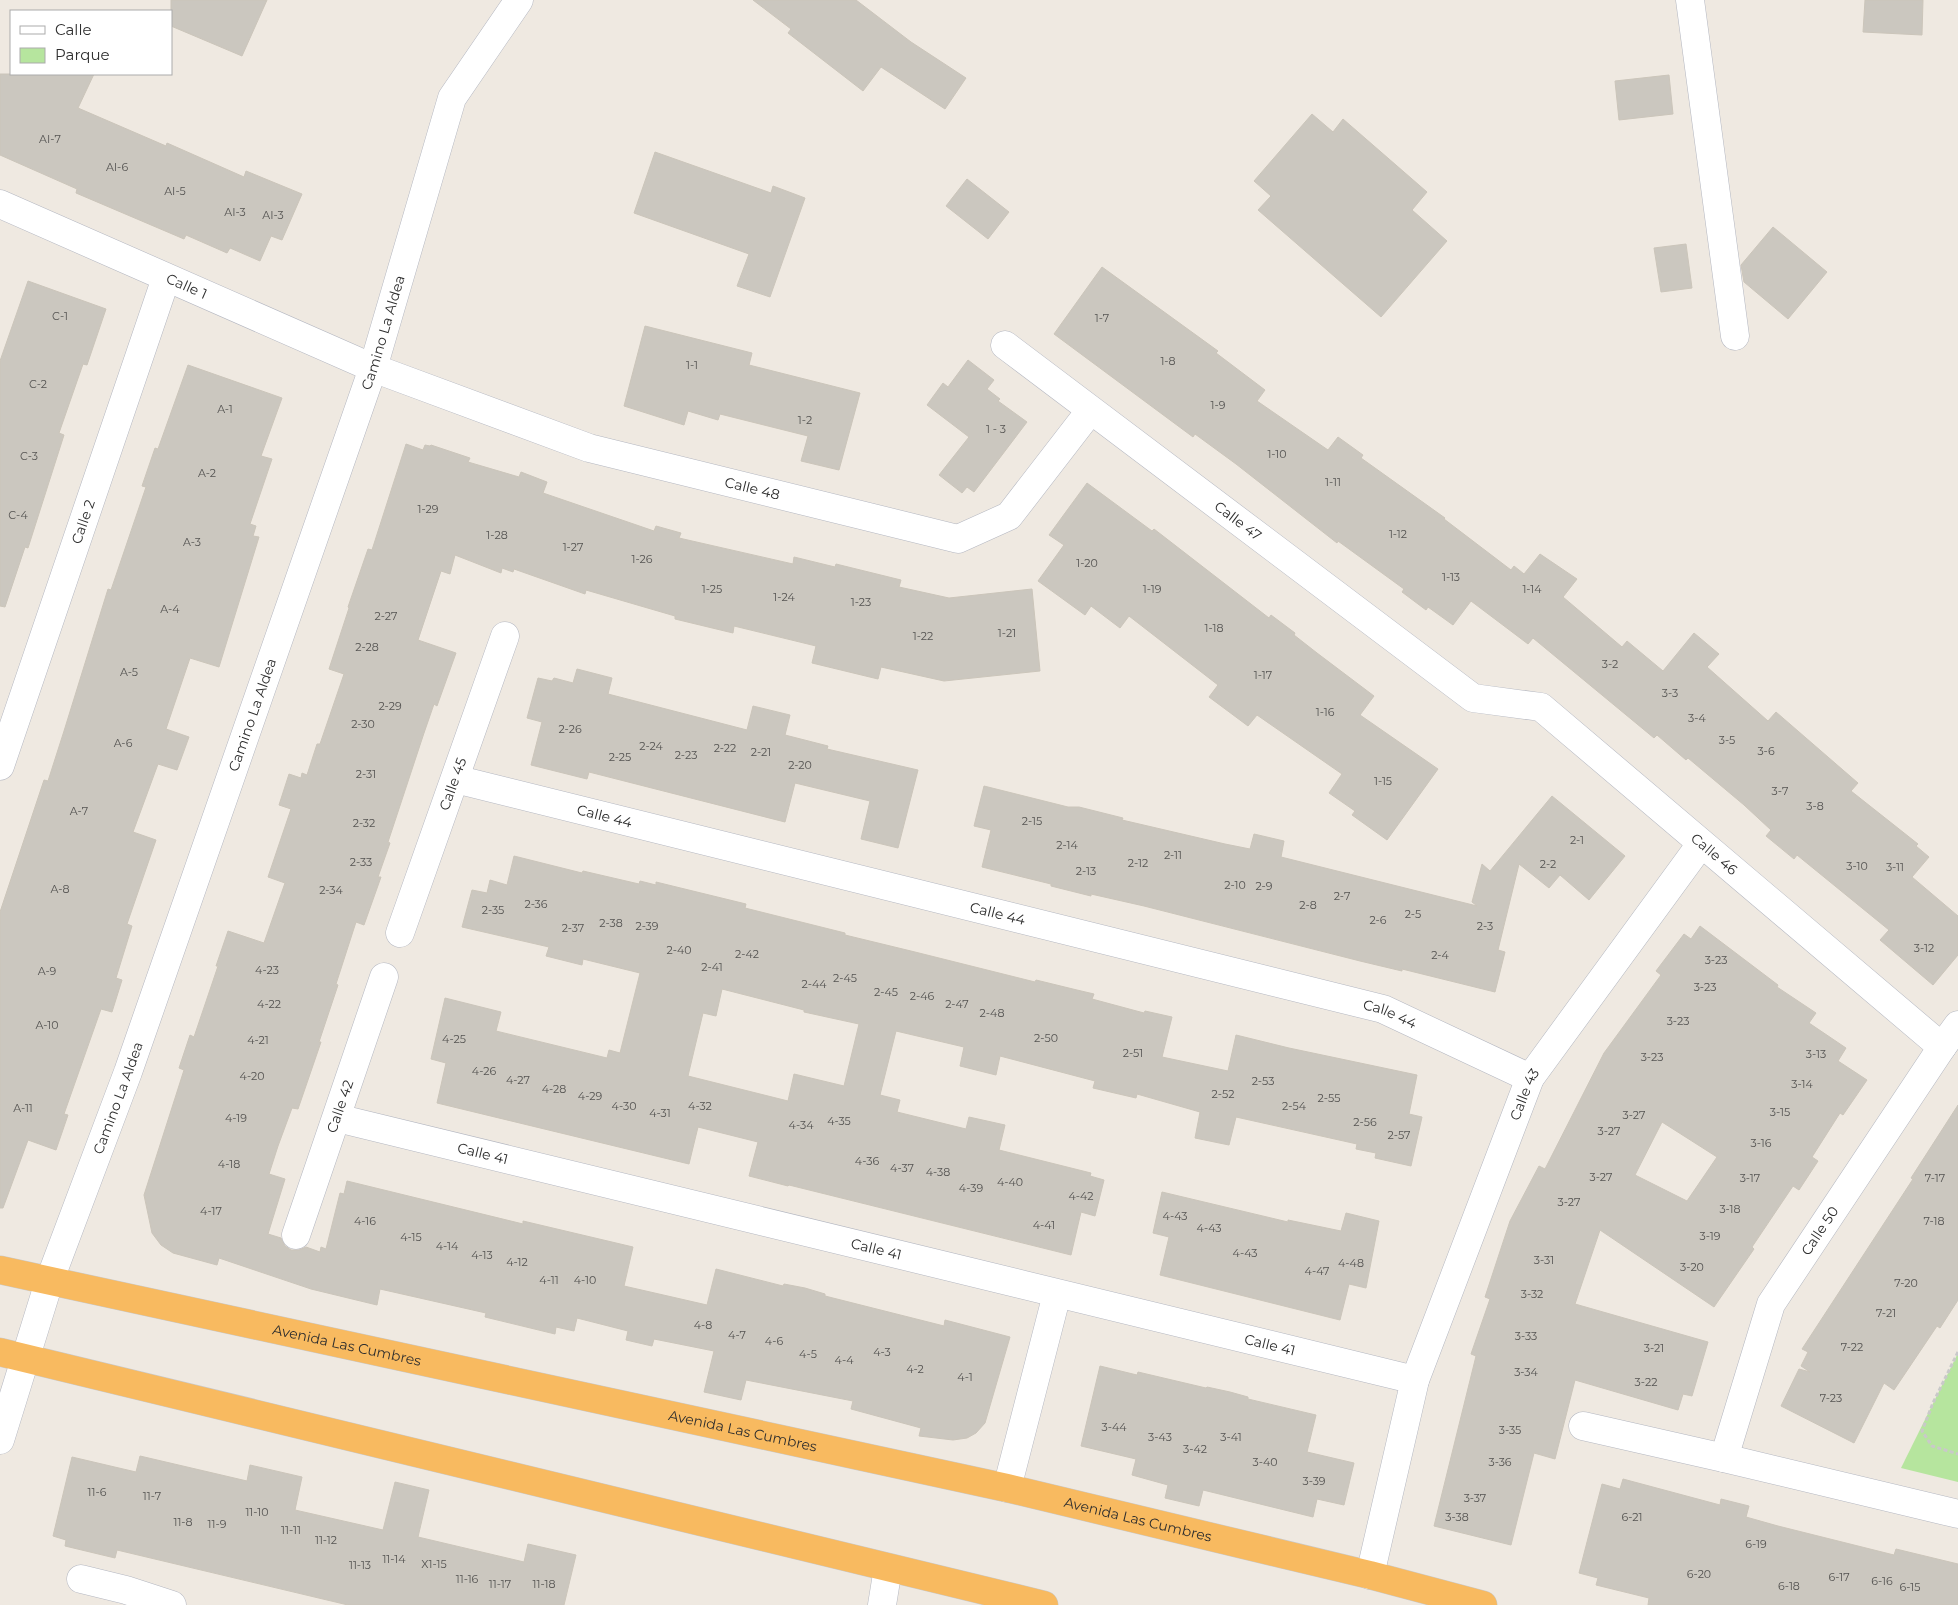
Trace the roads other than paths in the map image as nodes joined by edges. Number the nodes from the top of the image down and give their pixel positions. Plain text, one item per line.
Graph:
1 (519, 0) edge
2 (1690, 0) edge
3 (0, 204) edge
4 (166, 278) junction
5 (1735, 336) dead end
6 (1005, 345) dead end
7 (373, 368) junction
8 (1090, 411) junction
9 (505, 636) dead end
10 (1472, 698) joint
11 (0, 766) edge
12 (454, 779) junction
13 (1701, 844) junction
14 (400, 933) dead end
15 (384, 977) dead end
16 (1958, 1025) edge
17 (1942, 1047) junction
18 (1530, 1078) junction
19 (337, 1118) junction
20 (296, 1235) dead end
21 (0, 1270) edge
22 (49, 1282) junction
23 (1058, 1294) junction
24 (13, 1355) edge
25 (1415, 1380) junction
26 (1583, 1426) dead end
27 (0, 1440) edge
28 (1724, 1458) junction
29 (1007, 1488) junction
30 (1958, 1514) edge
31 (888, 1568) junction
32 (1370, 1575) junction
33 (81, 1579) dead end
34 (172, 1605) edge
35 (882, 1605) edge
36 (1044, 1605) edge
37 (1483, 1605) edge

1 - 7 street, Camino La Aldea
2 - 5 street
3 - 4 street, Calle 1
4 - 7 street, Calle 1
4 - 11 street, Calle 2
6 - 8 street, Calle 47
7 - 8 street, Calle 48
7 - 22 street, Camino La Aldea
8 - 10 street, Calle 47
9 - 12 street, Calle 45
10 - 13 street, Calle 46
12 - 14 street, Calle 45
12 - 18 street, Calle 44
13 - 17 street, Calle 46
13 - 18 street, Calle 43
15 - 19 street, Calle 42
16 - 17 street, Calle 50
17 - 28 street, Calle 50
18 - 25 street, Calle 43
19 - 20 street, Calle 42
19 - 23 street, Calle 41
21 - 22 highway, Avenida Las Cumbres
22 - 24 street, Camino La Aldea
22 - 29 highway, Avenida Las Cumbres
23 - 25 street, Calle 41
23 - 29 street
24 - 27 street, Camino La Aldea
24 - 31 highway
25 - 32 street, Calle 43
26 - 28 street
28 - 30 street
29 - 32 highway, Avenida Las Cumbres
31 - 35 street
31 - 36 highway
32 - 37 highway, Avenida Las Cumbres
33 - 34 street

